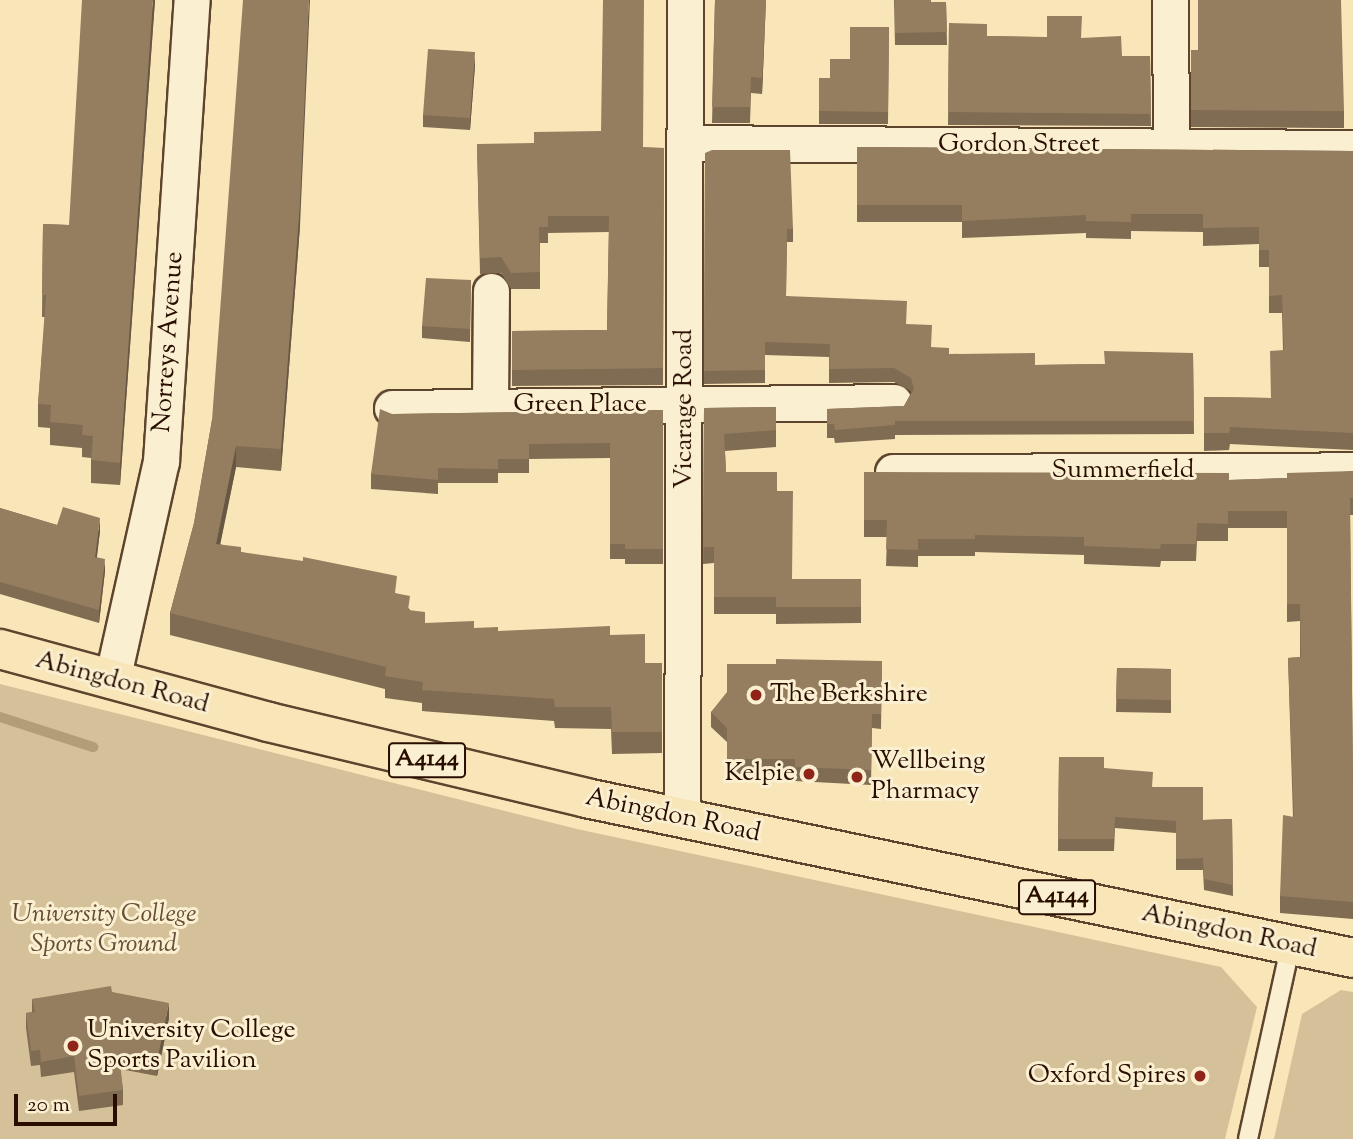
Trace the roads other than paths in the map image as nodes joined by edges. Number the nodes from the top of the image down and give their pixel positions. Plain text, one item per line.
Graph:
1 (192, 0) edge
2 (685, 0) edge
3 (1170, 0) edge
4 (684, 143) junction
5 (1171, 147) junction
6 (1353, 148) edge
7 (491, 291) dead end
8 (894, 402) dead end
9 (489, 404) junction
10 (685, 405) junction
11 (392, 408) dead end
12 (1353, 470) edge
13 (893, 472) edge
14 (0, 649) edge
15 (112, 680) junction
16 (682, 818) junction
17 (1290, 944) junction
18 (1353, 958) edge
19 (1248, 1139) edge

1 - 15 street, Norreys Avenue
2 - 4 street, Vicarage Road
3 - 5 street
4 - 5 street, Gordon Street
4 - 10 street, Vicarage Road
5 - 6 street, Gordon Street
7 - 9 street
8 - 10 street, Green Place
9 - 10 street, Green Place
9 - 11 street, Green Place
10 - 16 street, Vicarage Road
12 - 13 street, Summerfield
14 - 15 main road, Abingdon Road / A4144
15 - 16 main road, Abingdon Road / A4144
16 - 17 main road, Abingdon Road / A4144
17 - 18 main road, Abingdon Road / A4144
17 - 19 lane

